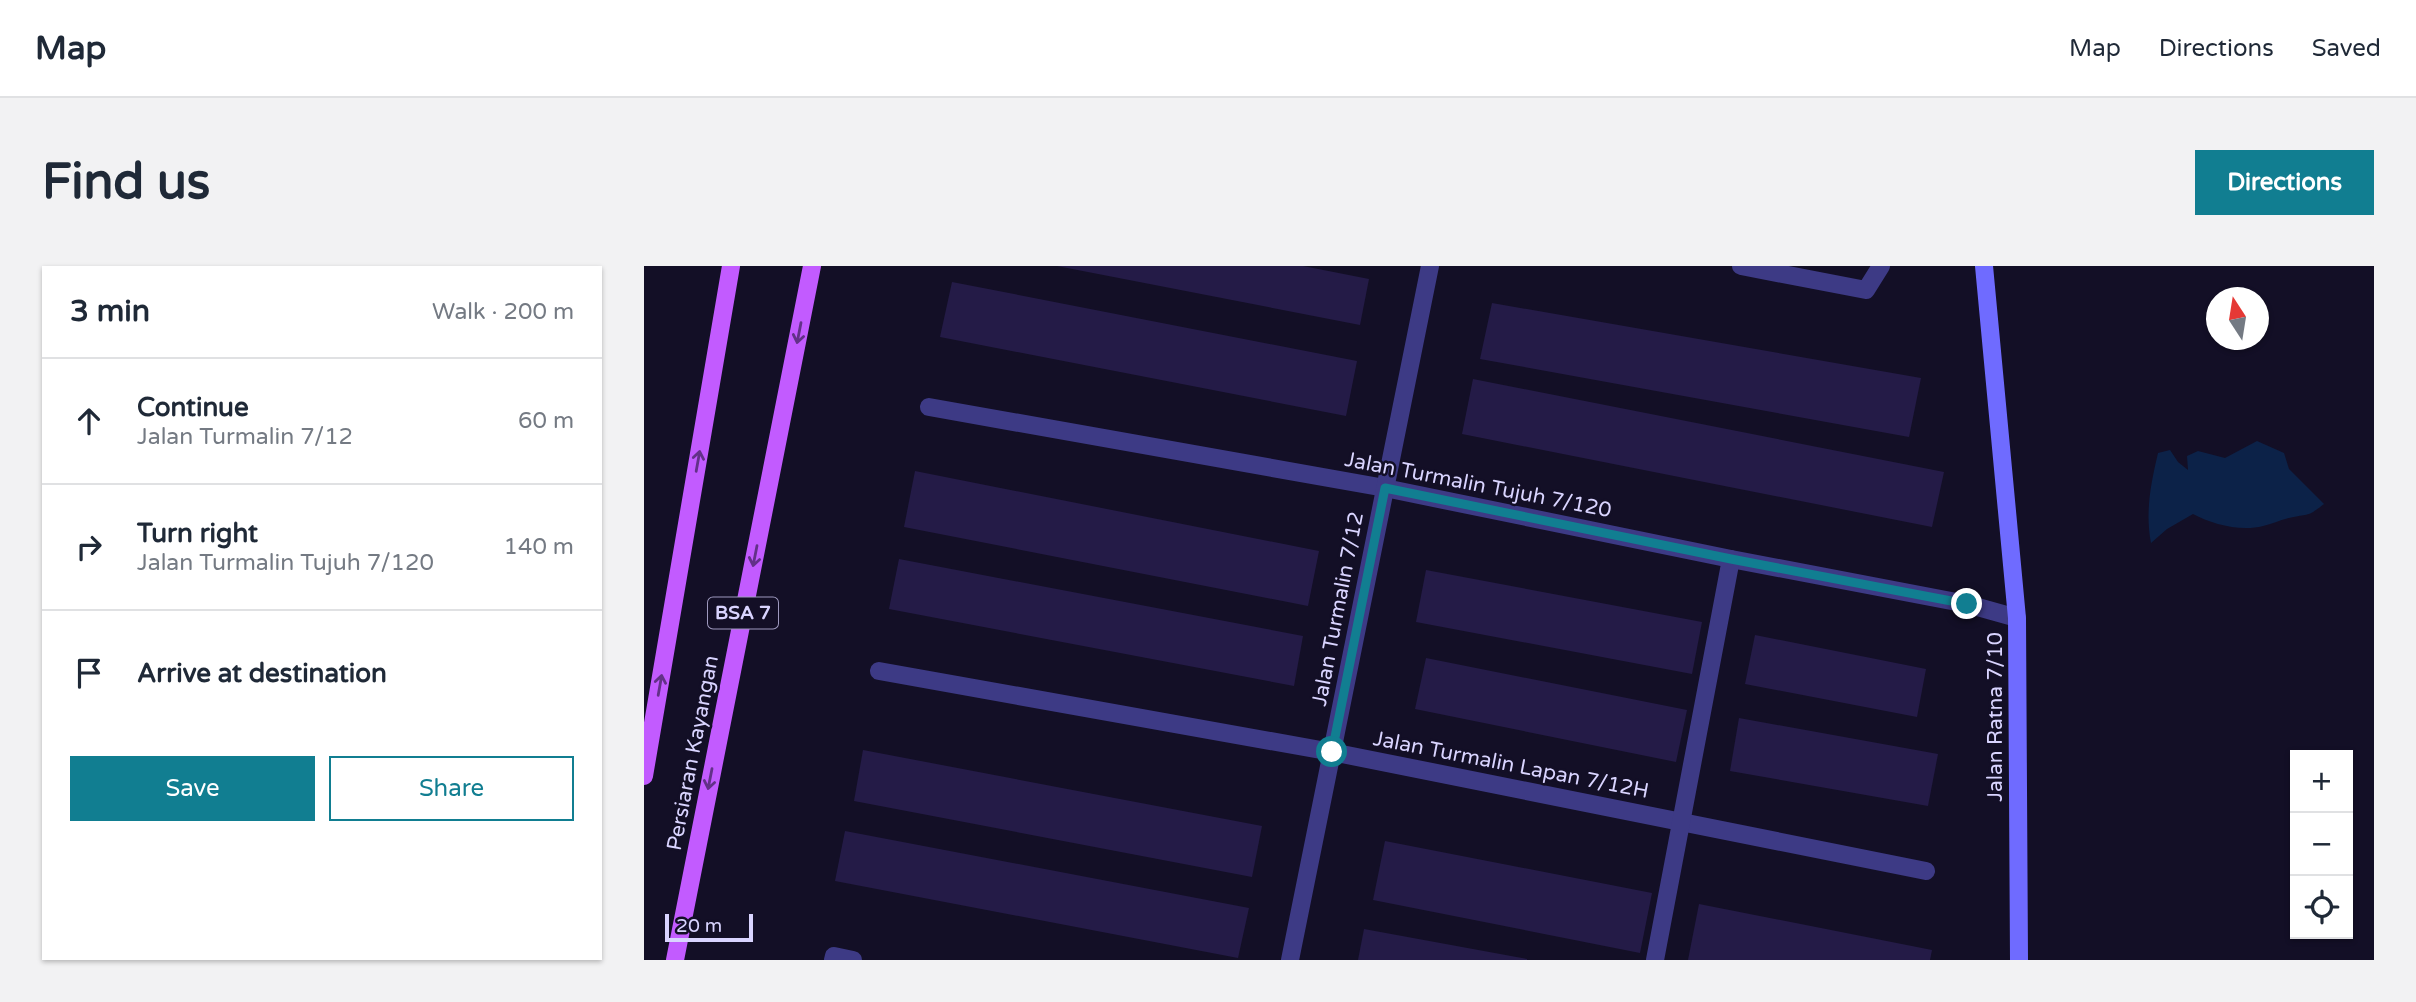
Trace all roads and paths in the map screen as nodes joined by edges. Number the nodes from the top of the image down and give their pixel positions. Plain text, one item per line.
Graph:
1 (730, 266) edge
2 (812, 266) edge
3 (1430, 266) edge
4 (1741, 266) edge
5 (1881, 266) edge
6 (1984, 266) edge
7 (929, 407) dead end
8 (1385, 488) junction
9 (1731, 559) junction
10 (2017, 618) junction
11 (879, 671) dead end
12 (1332, 752) junction
13 (644, 776) edge
14 (1681, 822) junction
15 (1926, 871) dead end
16 (834, 958) edge
17 (675, 960) edge
18 (853, 960) edge
19 (1290, 960) edge
20 (1655, 960) edge
21 (2019, 960) edge

13 -> 1 main road, Persiaran Kayangan
2 -> 17 main road, Persiaran Kayangan / BSA 7
3 - 8 street, Jalan Turmalin 7/12
4 - 5 street
6 - 10 street, Jalan Ratna 7/10
7 - 8 street, Jalan Turmalin Tujuh 7/120
8 - 9 street, Jalan Turmalin Tujuh 7/120
8 - 12 street, Jalan Turmalin 7/12
9 - 10 street, Jalan Turmalin Tujuh 7/120
9 - 14 street
10 - 21 street, Jalan Ratna 7/10
11 - 12 street, Jalan Turmalin Lapan 7/12H
12 - 14 street, Jalan Turmalin Lapan 7/12H
12 - 19 street, Jalan Turmalin 7/12
14 - 15 street, Jalan Turmalin Lapan 7/12H
14 - 20 street
16 - 18 street

